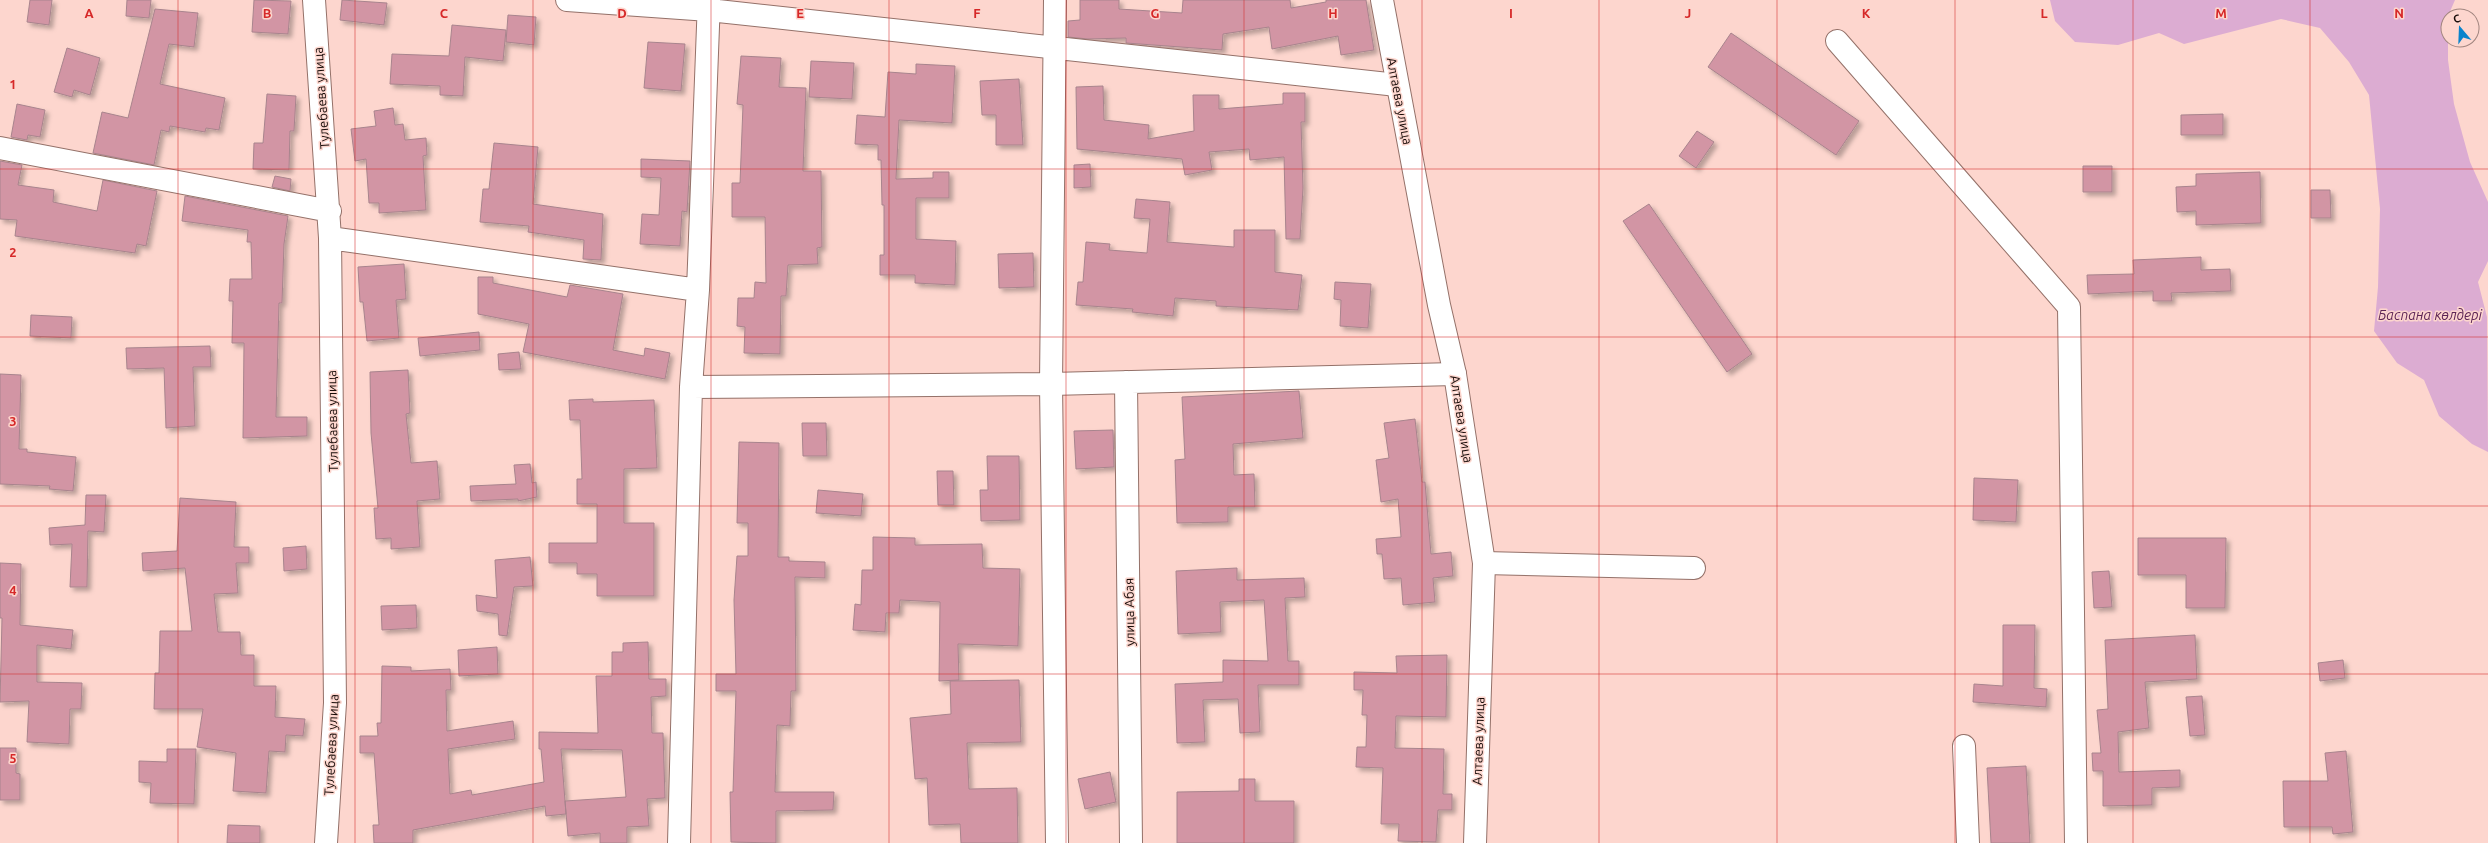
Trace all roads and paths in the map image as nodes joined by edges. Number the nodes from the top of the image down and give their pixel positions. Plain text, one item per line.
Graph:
1 (314, 0) edge
2 (567, 0) edge
3 (1055, 0) edge
4 (1382, 0) edge
5 (709, 5) edge
6 (1838, 41) dead end
7 (1054, 48) junction
8 (1397, 85) junction
9 (0, 148) edge
10 (330, 211) junction
11 (330, 238) junction
12 (698, 290) junction
13 (1455, 374) junction
14 (1126, 382) junction
15 (1051, 384) junction
16 (691, 387) junction
17 (1484, 563) junction
18 (1694, 568) dead end
19 (1964, 746) dead end
20 (326, 843) edge
21 (679, 843) edge
22 (1057, 843) edge
23 (1131, 843) edge
24 (1475, 843) edge
25 (1968, 843) edge
26 (2076, 843) edge

1 - 10 street, Тулебаева улица
2 - 5 street
3 - 7 street
4 - 8 street, Алтаева улица
5 - 7 street
5 - 12 street
6 - 26 street
7 - 8 street
7 - 15 street
8 - 13 street, Алтаева улица
9 - 10 street
10 - 11 street, Тулебаева улица
11 - 12 street
11 - 20 street, Тулебаева улица
12 - 16 street
13 - 14 street
13 - 17 street, Алтаева улица
14 - 15 street
14 - 23 street, улица Абая
15 - 16 street
15 - 22 street
16 - 21 street
17 - 18 street
17 - 24 street, Алтаева улица
19 - 25 street

